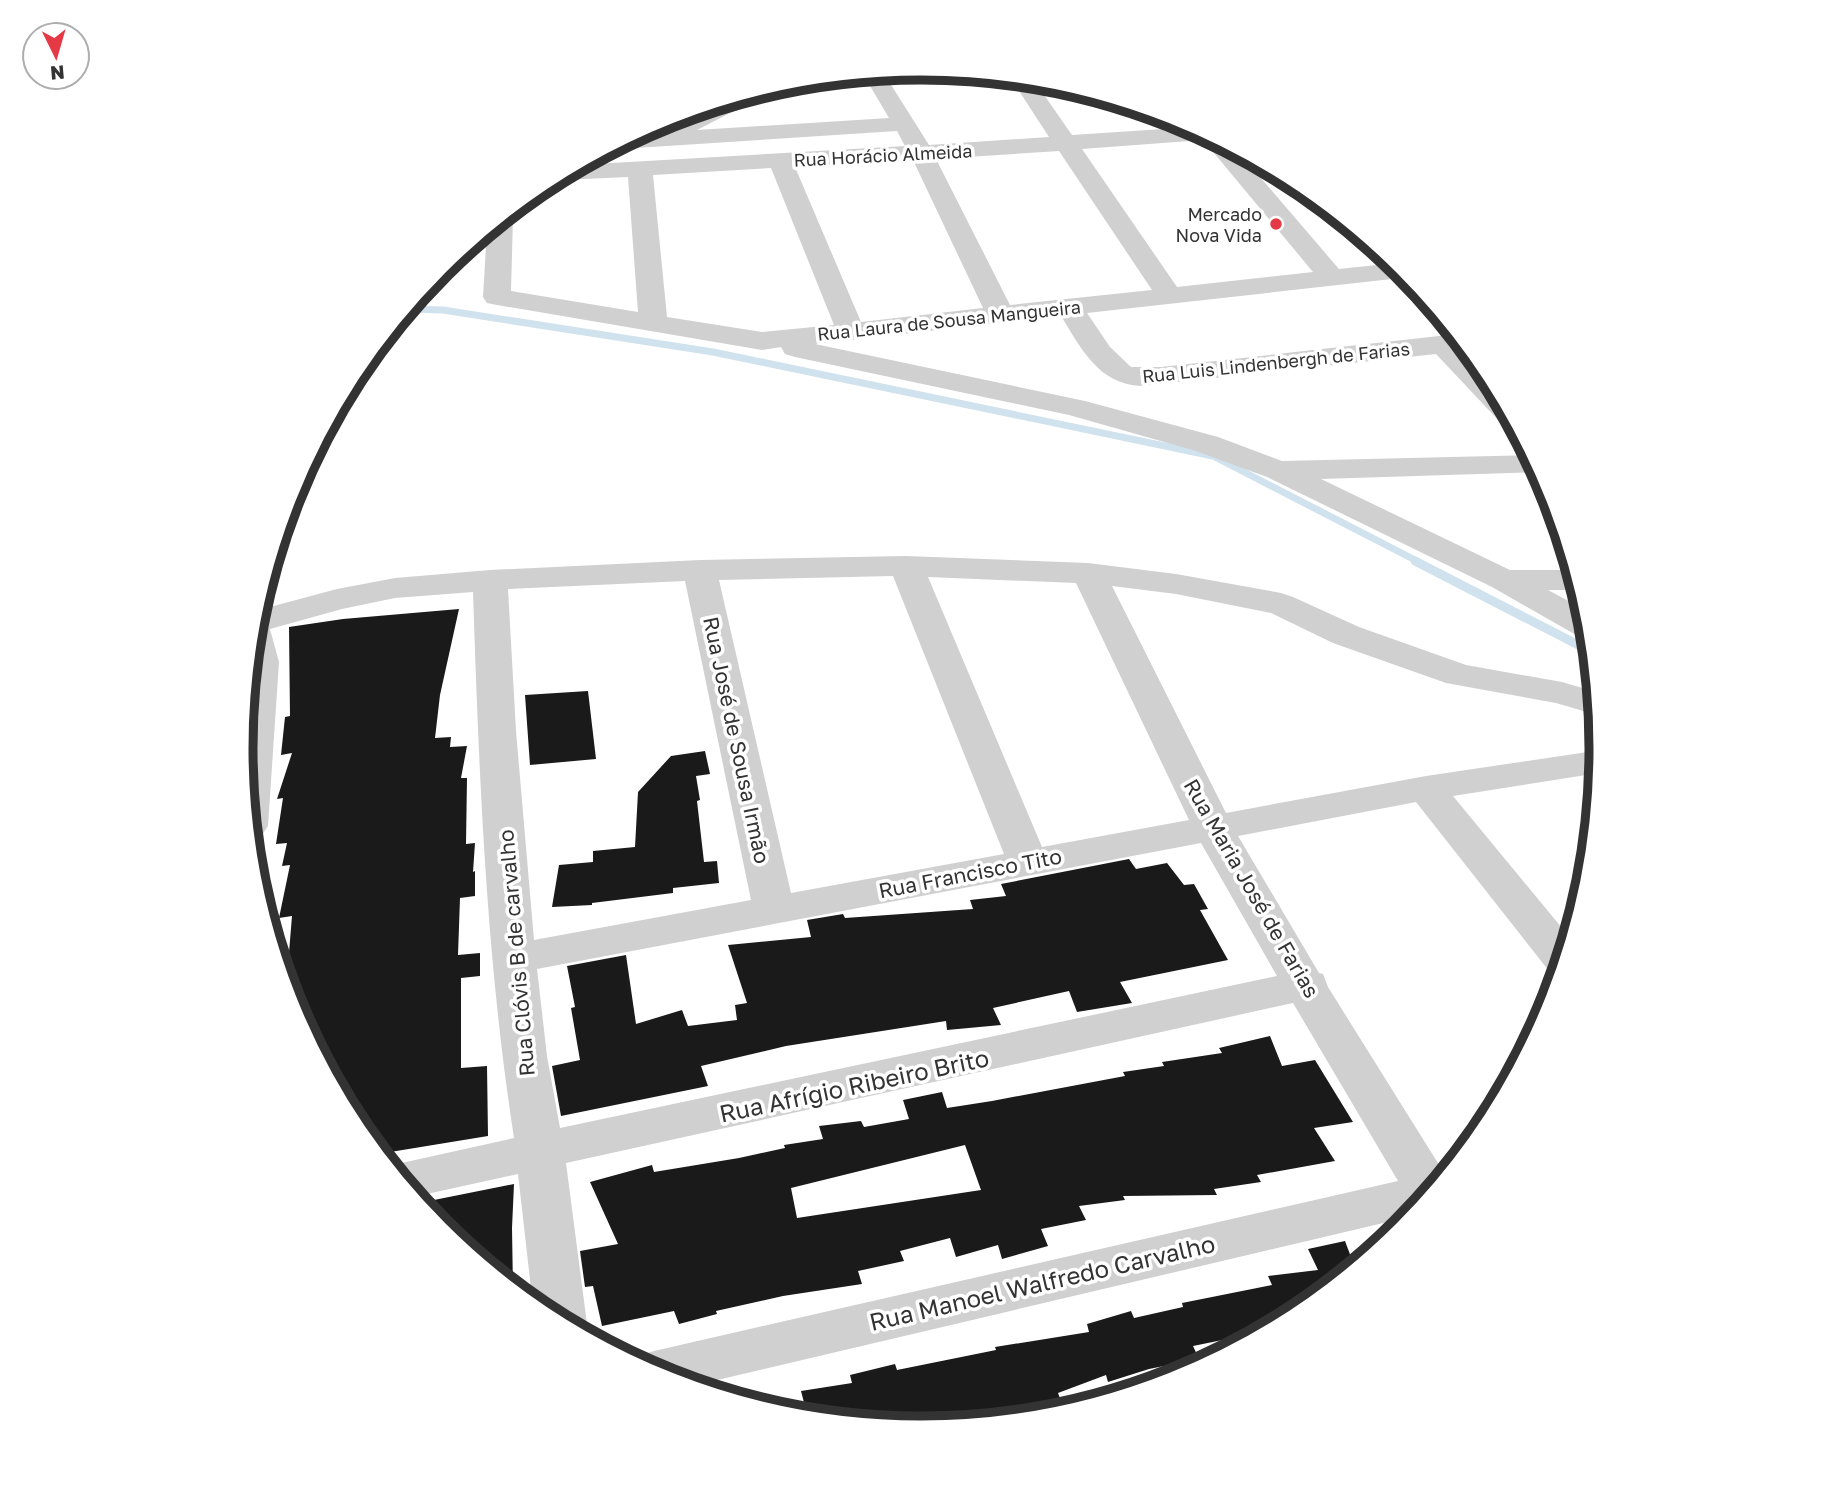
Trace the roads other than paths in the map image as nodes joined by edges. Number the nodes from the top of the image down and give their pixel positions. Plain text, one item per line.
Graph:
1 (878, 82) edge
2 (1029, 89) edge
3 (709, 115) edge
4 (901, 124) junction
5 (1185, 135) edge
6 (661, 140) junction
7 (644, 141) edge
8 (1067, 144) junction
9 (921, 152) junction
10 (1229, 156) edge
11 (780, 161) junction
12 (640, 169) junction
13 (584, 172) edge
14 (500, 231) edge
15 (1388, 272) edge
16 (1332, 278) junction
17 (1170, 296) junction
18 (1068, 307) junction
19 (1000, 314) junction
20 (653, 322) junction
21 (850, 330) junction
22 (762, 341) junction
23 (1452, 343) edge
24 (1525, 464) edge
25 (1278, 470) junction
26 (906, 566) junction
27 (700, 570) junction
28 (1088, 573) junction
29 (491, 580) junction
30 (1504, 580) junction
31 (1567, 580) edge
32 (266, 619) edge
33 (1576, 620) edge
34 (260, 657) edge
35 (1588, 702) edge
36 (253, 760) edge
37 (1589, 763) edge
38 (1426, 789) junction
39 (1213, 828) junction
40 (1028, 863) junction
41 (774, 910) junction
42 (1557, 952) edge
43 (514, 958) junction
44 (1307, 985) junction
45 (540, 1151) junction
46 (411, 1179) edge
47 (1425, 1186) edge
48 (1415, 1197) edge
49 (559, 1310) edge
50 (672, 1369) edge

1 - 4 street
2 - 8 street
3 - 6 street
4 - 6 street
4 - 9 street
5 - 8 street, Rua Horácio Almeida
6 - 7 street
8 - 9 street, Rua Horácio Almeida
8 - 17 street
9 - 11 street, Rua Horácio Almeida
9 - 19 street
10 - 16 street
11 - 12 street, Rua Horácio Almeida
11 - 21 street
12 - 13 street, Rua Horácio Almeida
12 - 20 street
14 - 20 street, Rua Laura de Sousa Mangueira
15 - 16 street, Rua Laura de Sousa Mangueira
16 - 17 street, Rua Laura de Sousa Mangueira
17 - 18 street, Rua Laura de Sousa Mangueira
18 - 19 street, Rua Laura de Sousa Mangueira
18 - 23 street, Rua Luis Lindenbergh de Farias
19 - 21 street, Rua Laura de Sousa Mangueira
20 - 22 street, Rua Laura de Sousa Mangueira
21 - 22 street, Rua Laura de Sousa Mangueira
22 - 25 street
24 - 25 street
25 - 30 street
26 - 27 street
26 - 28 street
26 - 40 street
27 - 29 street
27 - 41 street, Rua José de Sousa Irmão
28 - 35 street
28 - 39 street, Rua Maria José de Farias
29 - 32 street
29 - 43 street, Rua Clóvis B de carvalho
30 - 31 street
30 - 33 street
34 - 36 street
37 - 38 street, Rua Francisco Tito
38 - 39 street, Rua Francisco Tito
38 - 42 street
39 - 40 street, Rua Francisco Tito
39 - 44 street, Rua Maria José de Farias
40 - 41 street, Rua Francisco Tito
41 - 43 street, Rua Francisco Tito
43 - 45 street, Rua Clóvis B de carvalho
44 - 45 street, Rua Afrígio Ribeiro Brito
44 - 47 street, Rua Maria José de Farias
45 - 46 street, Rua Afrígio Ribeiro Brito
45 - 49 street, Rua Clóvis B de carvalho
48 - 50 street, Rua Manoel Walfredo Carvalho

